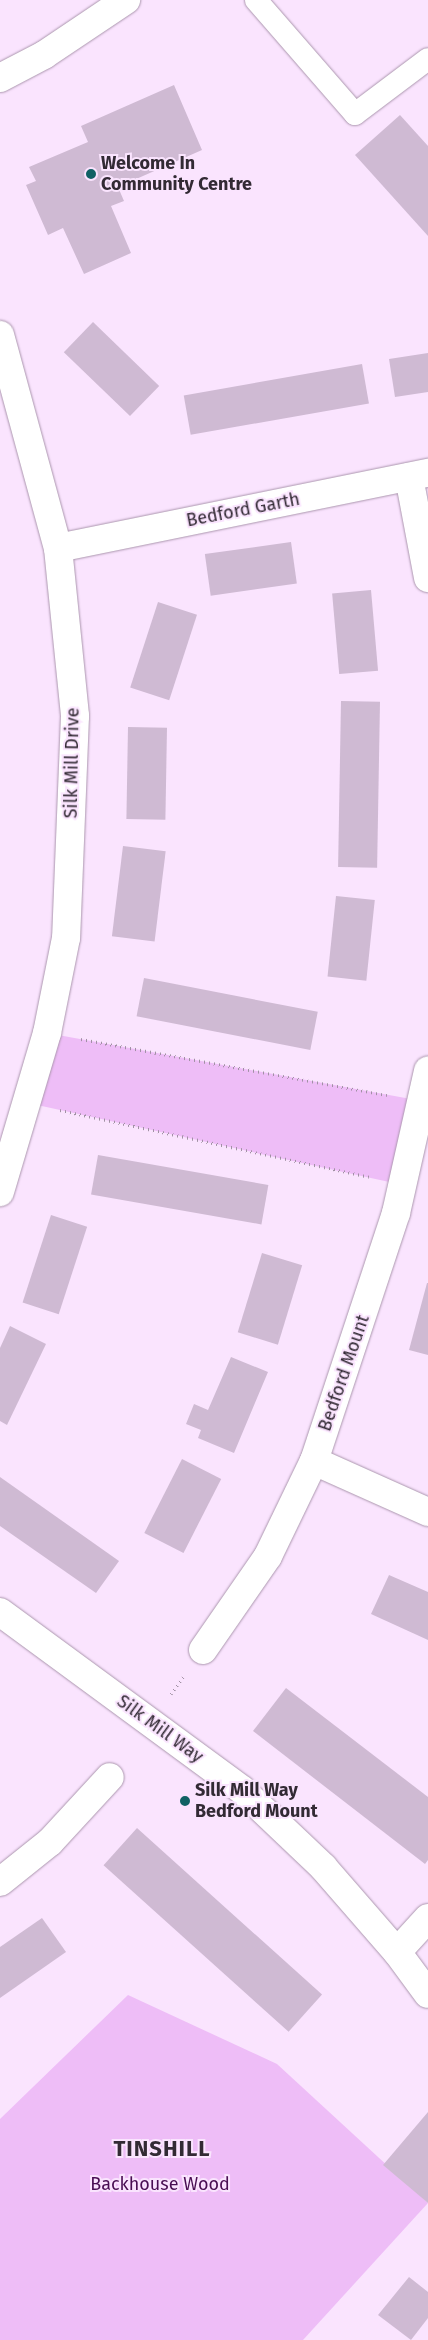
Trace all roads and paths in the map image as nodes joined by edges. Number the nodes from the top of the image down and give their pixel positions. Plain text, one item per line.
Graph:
1 (126, 0) edge
2 (256, 0) edge
3 (428, 59) edge
4 (0, 78) edge
5 (0, 335) edge
6 (419, 475) edge
7 (58, 548) junction
8 (428, 578) edge
9 (47, 1033) junction
10 (428, 1071) edge
11 (422, 1101) junction
12 (28, 1103) junction
13 (422, 1134) edge
14 (403, 1185) junction
15 (0, 1192) edge
16 (314, 1461) junction
17 (428, 1512) edge
18 (0, 1612) edge
19 (203, 1650) dead end
20 (110, 1777) dead end
21 (0, 1882) edge
22 (428, 1918) edge
23 (396, 1952) junction
24 (428, 1994) edge

1 - 4 street
2 - 3 lane
5 - 7 street, Silk Mill Drive
6 - 7 street, Bedford Garth
6 - 8 street
7 - 9 street, Silk Mill Drive
9 - 11 path
9 - 12 street, Silk Mill Drive
10 - 11 street, Bedford Mount
11 - 13 street, Bedford Mount
12 - 14 path
12 - 15 street, Silk Mill Drive
13 - 14 street, Bedford Mount
14 - 16 street, Bedford Mount
16 - 17 street
16 - 19 street, Bedford Mount
18 - 23 street, Silk Mill Way
20 - 21 street
22 - 23 street
23 - 24 street, Silk Mill Way

